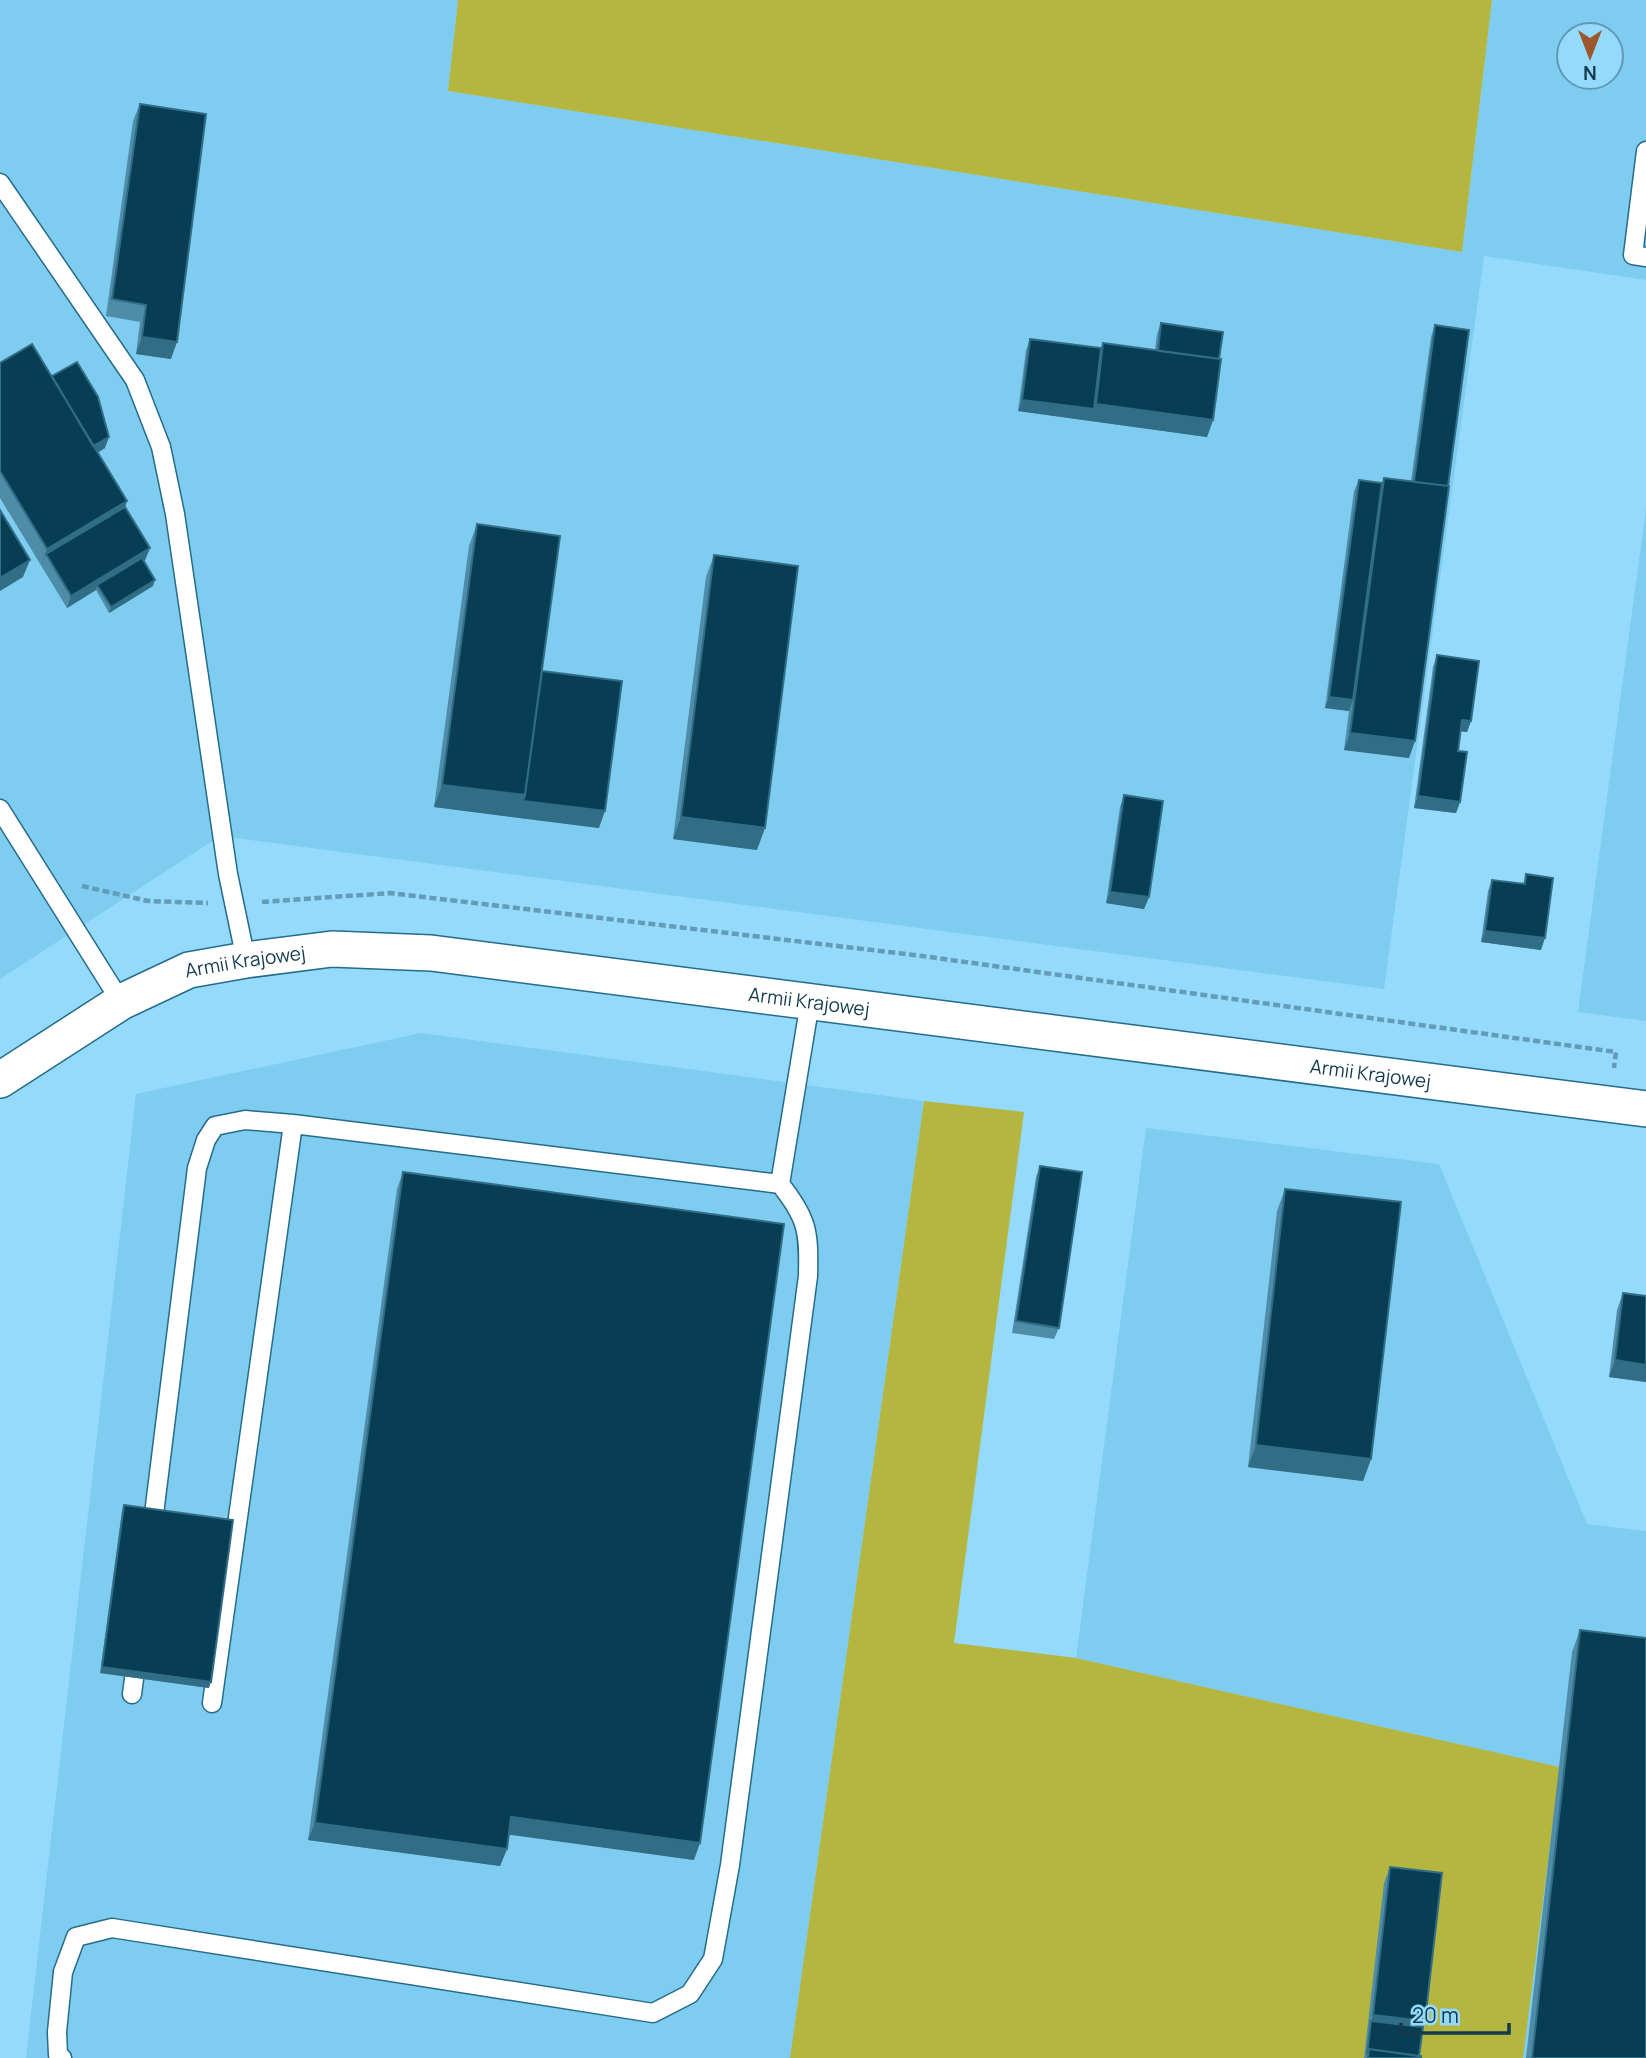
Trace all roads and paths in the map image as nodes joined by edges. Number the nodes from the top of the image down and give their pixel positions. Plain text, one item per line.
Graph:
1 (1646, 151) edge
2 (0, 183) edge
3 (1646, 257) edge
4 (0, 809) edge
5 (45, 880) junction
6 (234, 905) junction
7 (246, 960) junction
8 (121, 1002) junction
9 (810, 1002) junction
10 (1616, 1052) dead end
11 (0, 1080) edge
12 (1646, 1109) edge
13 (293, 1124) junction
14 (780, 1184) junction
15 (151, 1541) edge
16 (139, 1638) edge
17 (132, 1693) dead end
18 (212, 1703) dead end
19 (62, 2058) edge

1 - 3 lane
2 - 6 lane
4 - 5 lane
5 - 6 path
5 - 8 lane
6 - 7 lane
6 - 10 path
7 - 8 street, Armii Krajowej
7 - 9 street, Armii Krajowej
8 - 11 street, Armii Krajowej
9 - 12 street, Armii Krajowej
9 - 14 lane
13 - 14 lane
13 - 15 lane
13 - 18 lane
14 - 19 lane
16 - 17 lane

